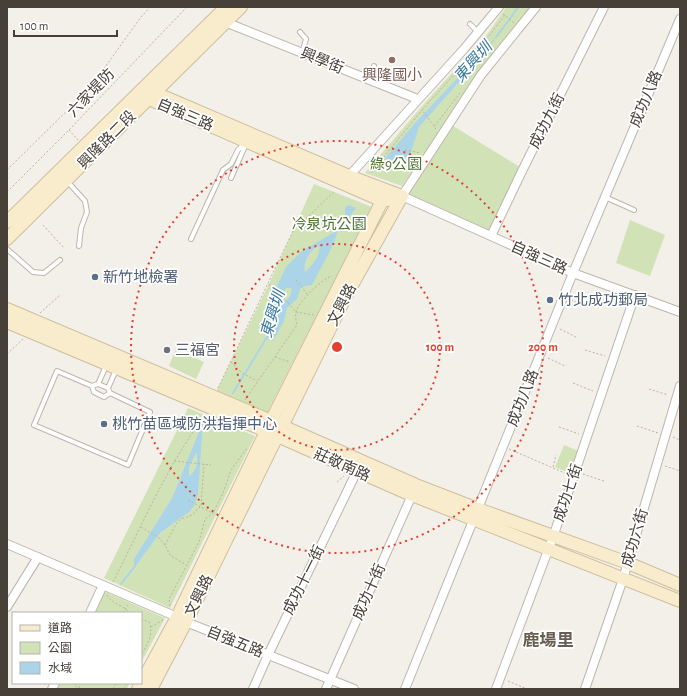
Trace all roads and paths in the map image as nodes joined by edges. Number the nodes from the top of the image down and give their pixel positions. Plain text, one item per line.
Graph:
1 (150, 7) edge
2 (187, 7) edge
3 (226, 7) edge
4 (241, 7) edge
5 (499, 7) edge
6 (536, 7) edge
7 (604, 7) edge
8 (680, 20) edge
9 (225, 22) junction
10 (470, 24) dead end
11 (516, 25) dead end
12 (300, 32) dead end
13 (478, 32) junction
14 (677, 37) edge
15 (302, 53) junction
16 (374, 66) dead end
17 (369, 80) junction
18 (149, 94) junction
19 (417, 101) junction
20 (422, 110) junction
21 (434, 127) dead end
22 (69, 130) junction
23 (79, 142) dead end
24 (247, 142) junction
25 (405, 150) dead end
26 (417, 152) dead end
27 (7, 170) edge
28 (371, 173) dead end
29 (231, 178) dead end
30 (346, 180) junction
31 (66, 181) junction
32 (7, 192) edge
33 (385, 196) junction
34 (402, 196) junction
35 (605, 197) junction
36 (634, 210) dead end
37 (7, 222) edge
38 (43, 225) dead end
39 (491, 236) junction
40 (7, 239) edge
41 (191, 239) dead end
42 (79, 246) dead end
43 (64, 248) dead end
44 (7, 249) edge
45 (60, 260) dead end
46 (573, 273) junction
47 (337, 277) dead end
48 (296, 280) dead end
49 (269, 284) junction
50 (60, 294) dead end
51 (308, 295) junction
52 (635, 295) junction
53 (563, 296) junction
54 (589, 307) dead end
55 (7, 309) edge
56 (296, 312) junction
57 (680, 312) edge
58 (38, 316) dead end
59 (316, 316) dead end
60 (7, 322) edge
61 (552, 325) junction
62 (576, 337) dead end
63 (24, 338) dead end
64 (585, 350) dead end
65 (7, 354) edge
66 (540, 355) junction
67 (274, 357) junction
68 (613, 359) junction
69 (231, 362) junction
70 (293, 362) dead end
71 (112, 366) junction
72 (565, 366) dead end
73 (257, 381) junction
74 (573, 383) dead end
75 (98, 384) junction
76 (92, 386) junction
77 (680, 386) edge
78 (108, 388) junction
79 (649, 389) dead end
80 (216, 392) dead end
81 (110, 394) junction
82 (601, 394) junction
83 (677, 397) junction
84 (243, 403) dead end
85 (206, 415) dead end
86 (636, 426) dead end
87 (559, 427) dead end
88 (274, 429) junction
89 (666, 435) junction
90 (587, 437) junction
91 (247, 447) dead end
92 (503, 447) junction
93 (556, 455) dead end
94 (174, 461) junction
95 (204, 464) junction
96 (657, 464) junction
97 (211, 465) dead end
98 (552, 468) junction
99 (680, 471) edge
100 (352, 472) junction
101 (574, 474) junction
102 (604, 481) dead end
103 (337, 482) dead end
104 (412, 495) junction
105 (188, 500) dead end
106 (201, 506) junction
107 (213, 513) junction
108 (476, 514) junction
109 (141, 527) junction
110 (553, 537) junction
111 (7, 544) edge
112 (165, 545) junction
113 (548, 549) junction
114 (38, 557) junction
115 (628, 563) junction
116 (186, 566) junction
117 (623, 579) junction
118 (103, 585) junction
119 (680, 585) edge
120 (680, 601) edge
121 (128, 602) dead end
122 (7, 607) edge
123 (126, 609) junction
124 (90, 612) edge
125 (124, 612) edge
126 (129, 612) edge
127 (175, 616) junction
128 (142, 619) edge
129 (151, 628) junction
130 (142, 654) edge
131 (268, 655) junction
132 (500, 678) junction
133 (331, 680) junction
134 (142, 681) edge
135 (151, 689) edge
136 (253, 689) edge
137 (326, 689) edge
138 (354, 689) edge
139 (405, 689) edge
140 (496, 689) edge
141 (527, 689) edge
142 (585, 689) edge

1 - 27 path
2 - 22 path, 六家堤防
3 - 18 street, 興隆路二段
4 - 9 street, 興隆路二段
5 - 13 street
6 - 34 street, 文興路
7 - 39 street, 成功九街
8 - 14 street, 成功八路
9 - 15 street, 興學街
9 - 18 street, 興隆路二段
10 - 13 lane
11 - 20 path
12 - 15 lane
13 - 19 street
14 - 35 street, 成功八路
15 - 17 street, 興學街
16 - 17 lane
17 - 19 street, 興學街
18 - 24 street, 自強三路
18 - 30 street, 自強三路
18 - 31 street, 興隆路二段
18 - 37 street, 興隆路二段
19 - 20 path
19 - 30 street
20 - 21 path
20 - 28 path
22 - 23 path
22 - 32 path, 六家堤防
24 - 29 lane
24 - 30 street, 自強三路
24 - 41 lane
25 - 26 path
30 - 33 street, 自強三路
30 - 49 path
31 - 40 street, 興隆路二段
31 - 42 lane
33 - 34 street, 自強三路
33 - 88 street, 文興路
34 - 39 street, 自強三路
34 - 88 street, 文興路
35 - 36 lane
35 - 46 street, 成功八路
38 - 43 path
39 - 46 street, 自強三路
44 - 45 lane
46 - 52 street, 自強三路
46 - 53 street, 成功八路
47 - 51 path
48 - 51 path
49 - 56 path
49 - 69 path
50 - 58 path
51 - 56 path
52 - 57 street, 自強三路
52 - 68 street, 成功七街
53 - 54 path
53 - 61 street, 成功八路
55 - 88 street, 莊敬南路
56 - 59 path
56 - 67 path
60 - 71 street, 莊敬南路
61 - 62 path
61 - 66 street, 成功八路
63 - 65 path
64 - 68 path
66 - 72 path
66 - 92 street, 成功八路
67 - 70 path
67 - 73 path
68 - 82 street, 成功七街
69 - 73 path
69 - 80 path
71 - 75 lane
71 - 78 lane
71 - 88 street, 莊敬南路
73 - 84 path
74 - 82 path
75 - 76 lane
75 - 78 lane
76 - 81 lane
76 - 81 lane
77 - 83 street, 成功六街
78 - 81 lane
79 - 83 path
82 - 90 street, 成功七街
83 - 89 street, 成功六街
85 - 94 path
86 - 89 path
87 - 90 path
88 - 100 street, 莊敬南路
88 - 108 street, 莊敬南路
88 - 127 street, 文興路
89 - 96 street, 成功六街
90 - 101 street, 成功七街
91 - 107 path
92 - 98 path
92 - 108 street, 成功八路
93 - 98 path
94 - 95 path
94 - 109 path
95 - 97 path
95 - 106 path
96 - 99 path
96 - 115 street, 成功六街
98 - 101 path
100 - 103 path
100 - 104 street, 莊敬南路
100 - 131 street, 成功十一街
101 - 102 path
101 - 110 street, 成功七街
104 - 108 street, 莊敬南路
104 - 133 street, 成功十街
105 - 106 path
106 - 107 path
106 - 112 path
107 - 116 path
108 - 110 street, 莊敬南路
108 - 113 street, 莊敬南路
108 - 139 street, 成功八路
109 - 112 path
109 - 118 path
110 - 113 street, 成功七街
110 - 115 street, 莊敬南路
111 - 114 street, 自強五路
112 - 116 path
113 - 117 street, 莊敬南路
113 - 132 street, 成功七街
114 - 118 street, 自強五路
114 - 122 street
115 - 117 street, 成功六街
115 - 119 street, 莊敬南路
116 - 127 path
117 - 120 street, 莊敬南路
117 - 142 street, 成功六街
118 - 123 path
118 - 124 street
118 - 127 street, 自強五路
121 - 123 path
123 - 125 path
123 - 126 path
127 - 129 path
127 - 131 street, 自強五路
127 - 134 street, 文興路
127 - 135 street, 文興路
128 - 129 path
129 - 130 path
131 - 133 street, 自強五路
131 - 136 street, 成功十一街
132 - 140 street, 成功七街
132 - 141 path
133 - 137 street, 成功十街
133 - 138 street, 自強五路

